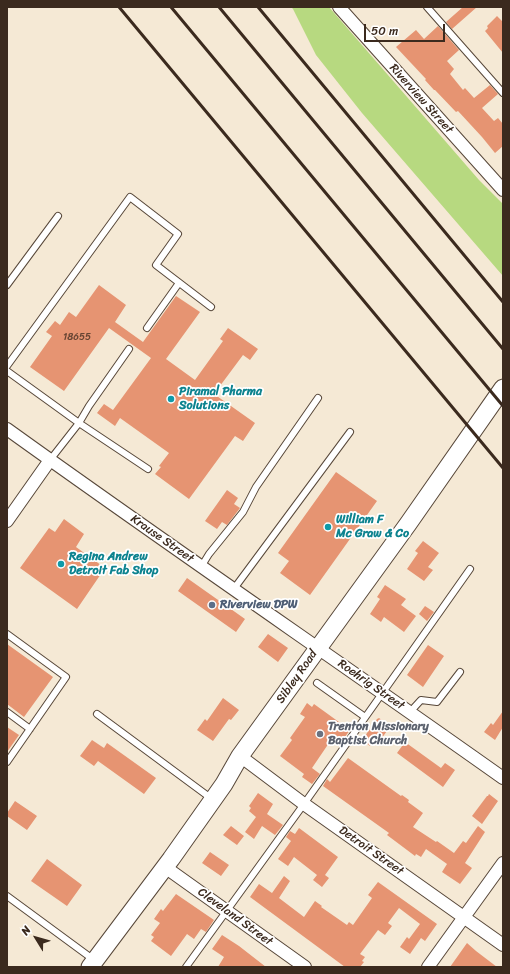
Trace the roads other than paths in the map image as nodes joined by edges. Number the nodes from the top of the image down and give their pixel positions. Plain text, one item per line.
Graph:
1 (339, 7) edge
2 (427, 7) edge
3 (503, 93) edge
4 (501, 186) edge
5 (58, 216) dead end
6 (179, 283) junction
7 (7, 285) edge
8 (211, 307) dead end
9 (147, 328) dead end
10 (129, 349) dead end
11 (7, 366) edge
12 (7, 371) edge
13 (503, 388) edge
14 (318, 398) dead end
15 (79, 423) junction
16 (7, 429) edge
17 (350, 432) dead end
18 (50, 460) junction
19 (148, 469) dead end
20 (7, 521) edge
21 (201, 566) junction
22 (470, 569) dead end
23 (233, 590) junction
24 (7, 634) edge
25 (317, 648) junction
26 (460, 672) dead end
27 (317, 683) dead end
28 (382, 692) junction
29 (7, 712) edge
30 (410, 712) junction
31 (97, 714) dead end
32 (365, 717) junction
33 (30, 729) junction
34 (240, 756) junction
35 (7, 762) edge
36 (503, 778) edge
37 (213, 800) junction
38 (304, 804) junction
39 (503, 863) edge
40 (165, 867) junction
41 (7, 896) edge
42 (226, 911) junction
43 (464, 917) junction
44 (503, 945) edge
45 (93, 964) edge
46 (186, 967) edge
47 (305, 967) edge
48 (428, 967) edge

1 - 4 street, Riverview Street
2 - 3 lane
5 - 7 lane
6 - 8 lane
6 - 9 lane
6 - 11 lane
10 - 15 lane
12 - 15 lane
13 - 25 main road, Sibley Road
14 - 21 lane
15 - 18 lane
15 - 19 lane
16 - 18 street, Krause Street
17 - 23 lane
18 - 20 street
18 - 21 street, Krause Street
21 - 23 street, Krause Street
22 - 28 lane
23 - 25 street, Krause Street
24 - 33 lane
25 - 28 street, Roehrig Street
25 - 34 main road, Sibley Road
26 - 30 lane
27 - 32 lane
28 - 30 street, Roehrig Street
28 - 32 lane
29 - 33 lane
30 - 36 street, Roehrig Street
31 - 37 lane
32 - 38 lane
33 - 35 lane
34 - 37 main road, Sibley Road
34 - 38 street, Detroit Street
37 - 40 main road, Sibley Road
38 - 42 lane
38 - 43 street, Detroit Street
39 - 43 street
40 - 42 street, Cleveland Street
40 - 45 main road, Sibley Road
41 - 45 lane
42 - 46 lane
42 - 47 street, Cleveland Street
43 - 44 street, Detroit Street
43 - 48 street

